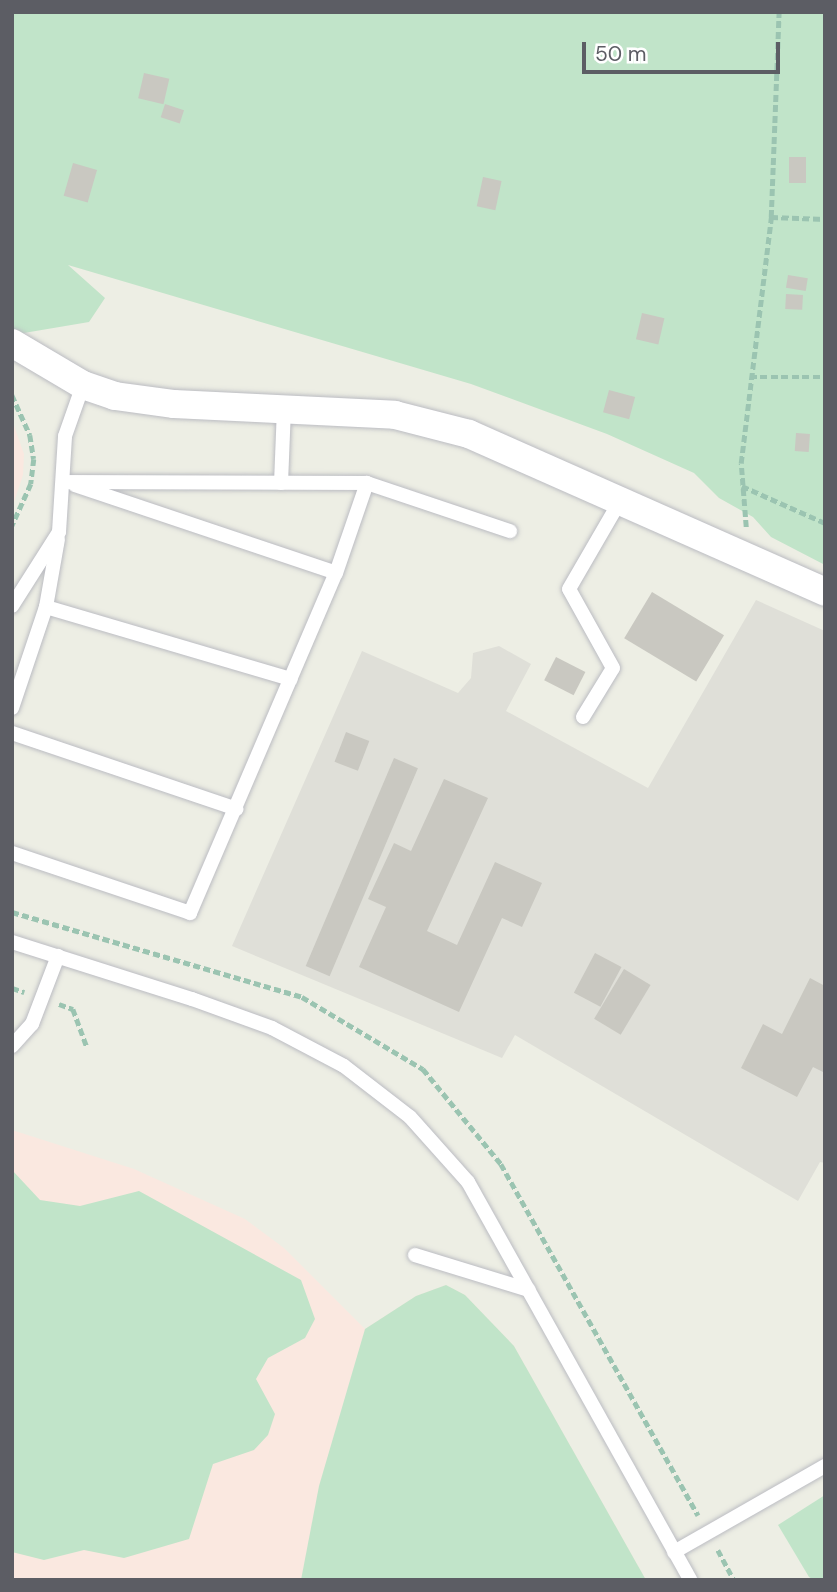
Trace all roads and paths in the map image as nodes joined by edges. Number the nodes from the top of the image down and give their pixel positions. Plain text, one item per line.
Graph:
1 (779, 12) edge
2 (771, 217) junction
3 (825, 219) edge
4 (12, 343) edge
5 (750, 377) junction
6 (825, 377) edge
7 (83, 385) junction
8 (12, 395) edge
9 (284, 409) junction
10 (64, 482) junction
11 (281, 483) junction
12 (366, 484) junction
13 (742, 486) junction
14 (621, 501) junction
15 (825, 523) edge
16 (12, 526) edge
17 (510, 531) dead end
18 (59, 532) junction
19 (751, 559) junction
20 (335, 573) junction
21 (825, 592) edge
22 (12, 606) edge
23 (46, 607) junction
24 (291, 679) junction
25 (12, 708) edge
26 (583, 717) dead end
27 (12, 733) edge
28 (236, 809) junction
29 (12, 853) edge
30 (12, 942) edge
31 (58, 956) junction
32 (12, 1046) edge
33 (415, 1255) dead end
34 (529, 1290) junction
35 (825, 1466) edge
36 (674, 1552) junction
37 (690, 1580) edge

1 - 2 path
2 - 3 path
2 - 5 path
4 - 7 street
5 - 6 path
5 - 13 path
7 - 9 street
7 - 10 lane
8 - 16 path
9 - 11 lane
9 - 14 street
10 - 11 lane
10 - 18 lane
10 - 20 lane
11 - 12 lane
12 - 17 lane
12 - 20 lane
13 - 15 path
13 - 19 path
14 - 19 street
14 - 26 lane
18 - 22 lane
18 - 23 lane
19 - 21 street
20 - 24 lane
23 - 24 lane
23 - 25 lane
24 - 28 lane
27 - 28 lane
28 - 29 lane
30 - 31 lane
31 - 32 lane
31 - 34 lane
33 - 34 lane
34 - 36 lane
35 - 36 lane
36 - 37 lane

